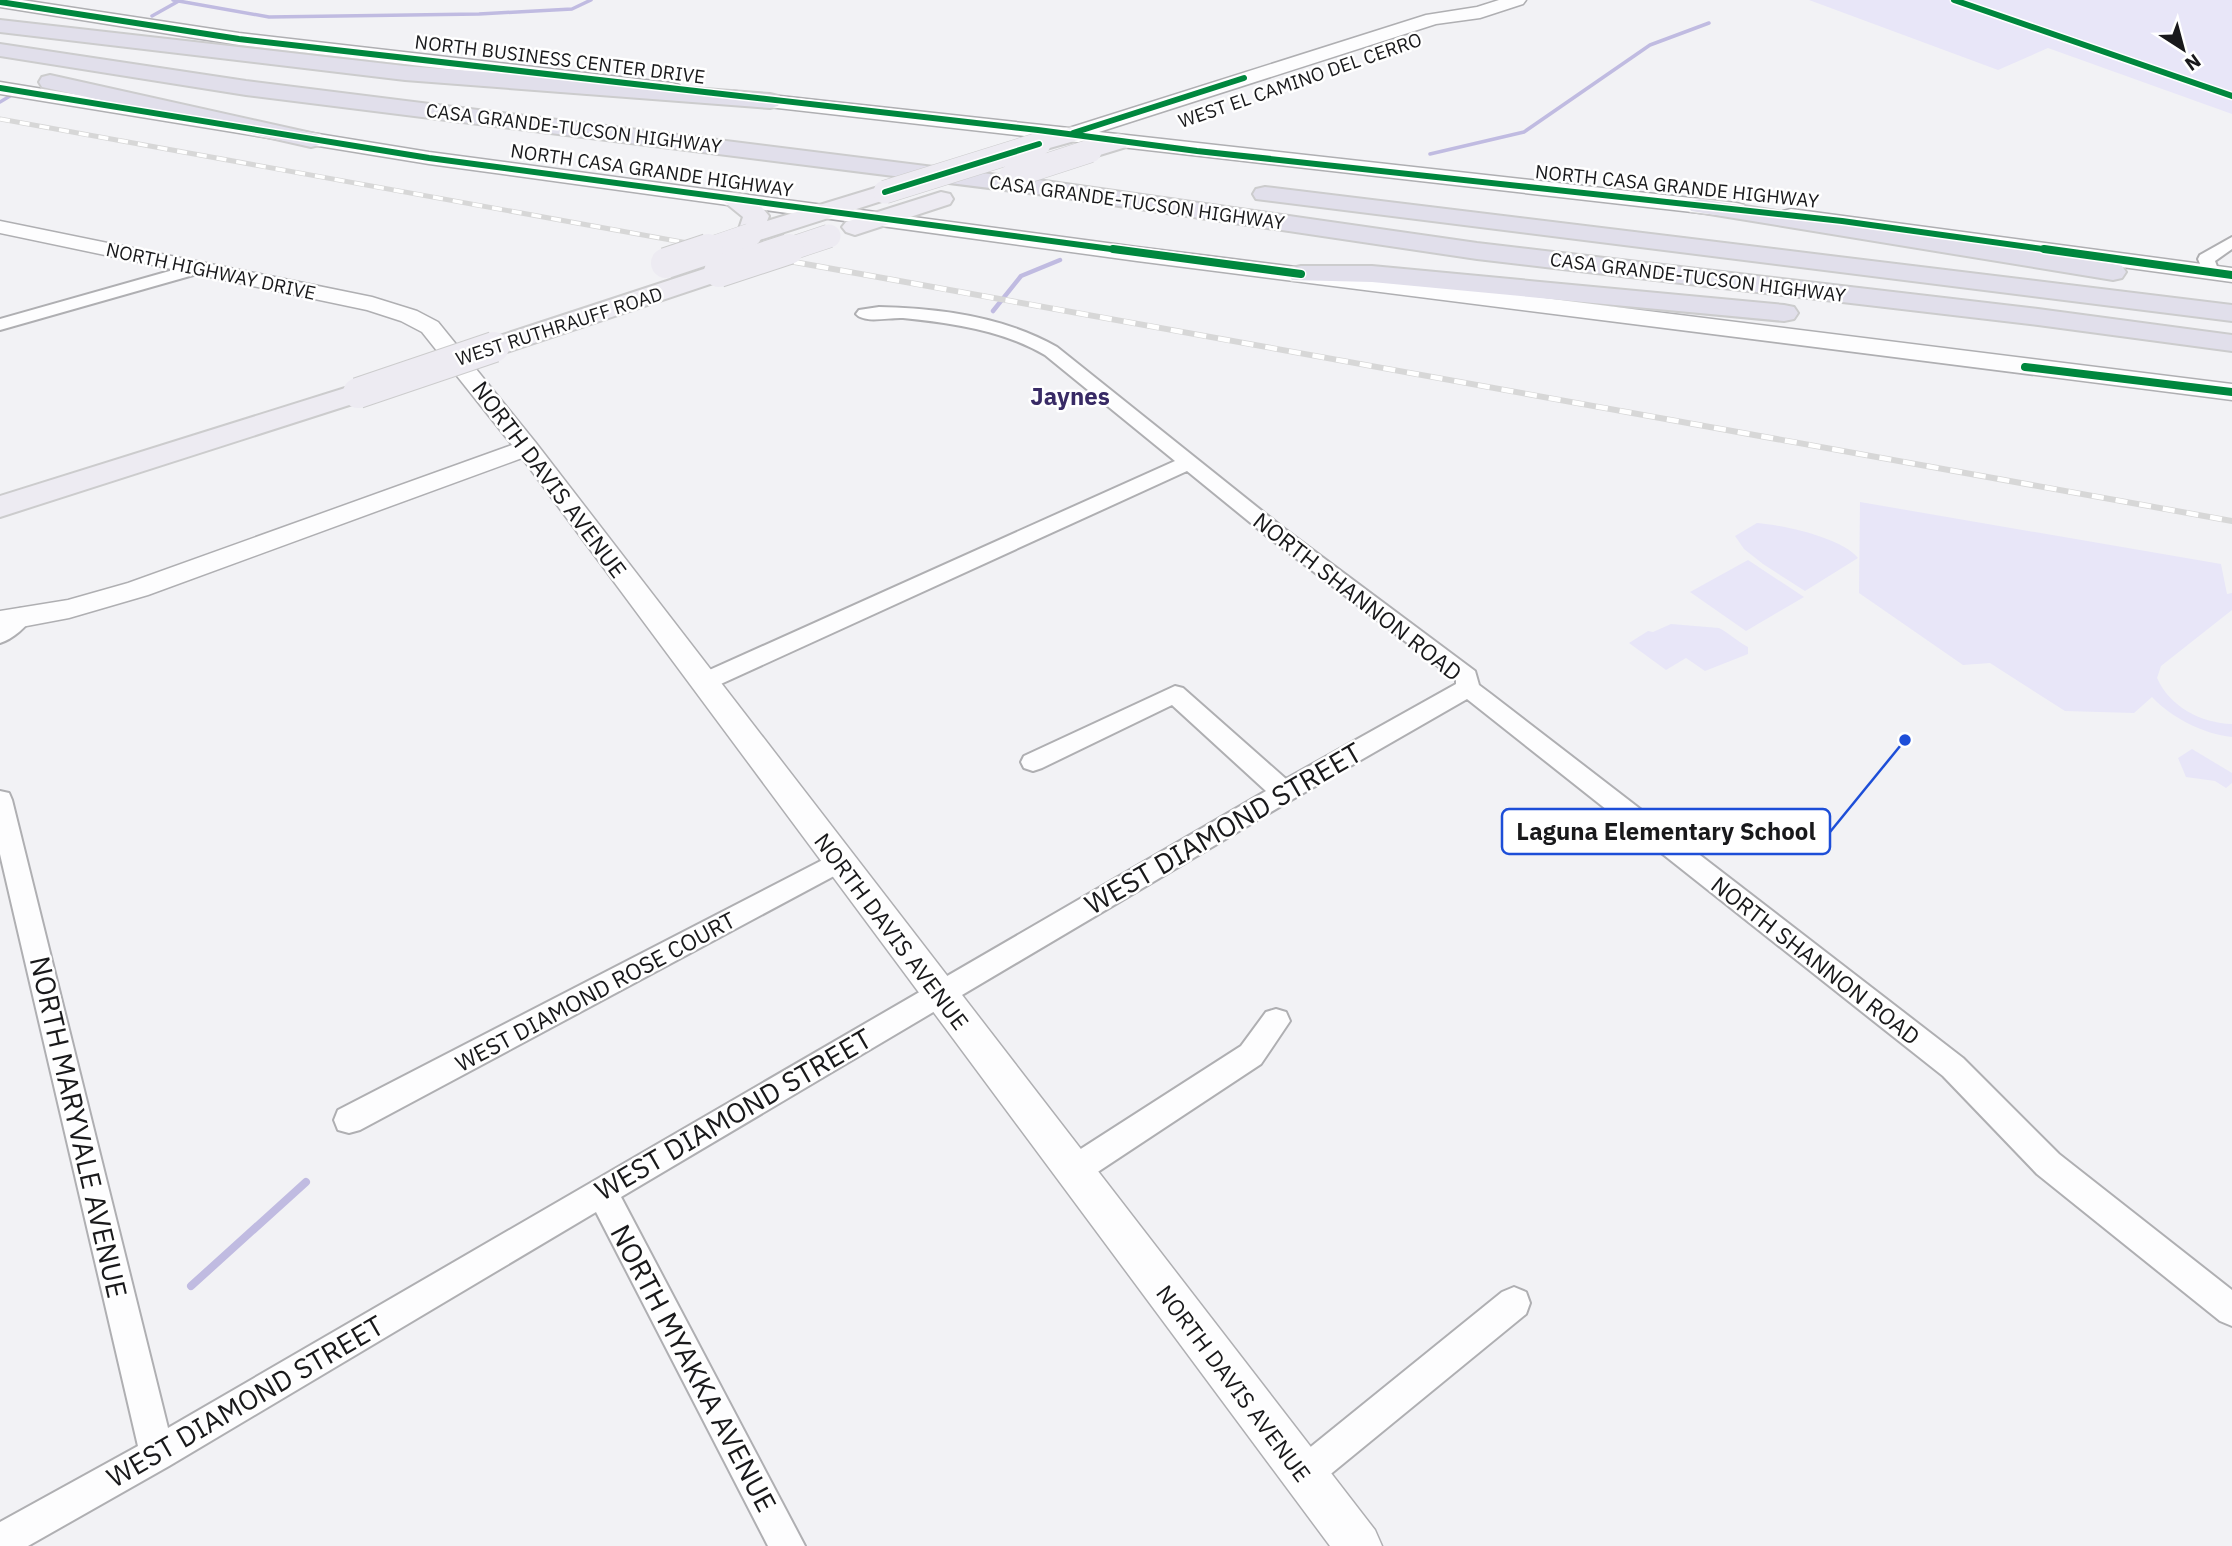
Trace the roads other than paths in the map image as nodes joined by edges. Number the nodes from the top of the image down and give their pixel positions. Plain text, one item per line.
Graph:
1 (1517, 0) edge
2 (0, 2) edge
3 (1480, 12) junction
4 (0, 27) edge
5 (0, 50) edge
6 (0, 71) edge
7 (0, 88) edge
8 (770, 101) junction
9 (1201, 114) dead end
10 (1070, 135) junction
11 (311, 140) junction
12 (1118, 142) junction
13 (1197, 151) junction
14 (1143, 179) dead end
15 (1241, 191) dead end
16 (734, 200) junction
17 (1700, 206) junction
18 (880, 219) junction
19 (827, 223) junction
20 (0, 227) edge
21 (757, 231) junction
22 (2232, 242) edge
23 (653, 267) dead end
24 (198, 268) junction
25 (2222, 273) edge
26 (1301, 274) junction
27 (2232, 292) edge
28 (2232, 313) edge
29 (865, 314) dead end
30 (420, 321) joint
31 (0, 325) edge
32 (2232, 344) edge
33 (2232, 354) edge
34 (351, 382) junction
35 (2232, 392) edge
36 (527, 448) junction
37 (1190, 462) junction
38 (0, 487) edge
39 (0, 507) edge
40 (0, 597) edge
41 (12, 618) edge
42 (0, 635) edge
43 (704, 682) junction
44 (1468, 688) junction
45 (1033, 762) dead end
46 (1284, 792) junction
47 (0, 800) edge
48 (840, 861) junction
49 (940, 992) junction
50 (1276, 1021) dead end
51 (349, 1120) dead end
52 (1073, 1171) junction
53 (601, 1191) junction
54 (1514, 1303) dead end
55 (2232, 1310) edge
56 (157, 1454) junction
57 (1304, 1474) junction
58 (0, 1542) edge
59 (787, 1546) edge
60 (1359, 1546) edge

1 - 3 main road, WEST EL CAMINO DEL CERRO
2 - 8 main road, NORTH BUSINESS CENTER DRIVE
3 - 9 main road, WEST EL CAMINO DEL CERRO
3 - 10 main road, WEST EL CAMINO DEL CERRO
4 - 8 highway
4 - 14 highway, CASA GRANDE-TUCSON HIGHWAY
5 - 32 highway, CASA GRANDE-TUCSON HIGHWAY
6 - 11 highway
7 - 11 main road, NORTH CASA GRANDE HIGHWAY
8 - 10 main road, NORTH BUSINESS CENTER DRIVE
10 - 12 main road, NORTH BUSINESS CENTER DRIVE
10 - 19 main road, WEST RUTHRAUFF ROAD, bridge
11 - 16 main road, NORTH CASA GRANDE HIGHWAY
12 - 13 main road, NORTH CASA GRANDE HIGHWAY
12 - 13 main road, WEST EL CAMINO DEL CERRO
12 - 18 main road, WEST RUTHRAUFF ROAD, bridge
13 - 17 main road, NORTH CASA GRANDE HIGHWAY
15 - 28 highway, CASA GRANDE-TUCSON HIGHWAY
16 - 19 main road, NORTH CASA GRANDE HIGHWAY
16 - 21 main road
17 - 25 main road, NORTH CASA GRANDE HIGHWAY
17 - 27 highway
18 - 19 main road, WEST RUTHRAUFF ROAD
18 - 26 main road
19 - 21 main road, WEST RUTHRAUFF ROAD
19 - 34 main road, WEST RUTHRAUFF ROAD, bridge
20 - 24 street, NORTH HIGHWAY DRIVE
21 - 23 main road, WEST RUTHRAUFF ROAD, bridge
22 - 25 street
24 - 30 street, NORTH HIGHWAY DRIVE
24 - 31 street
26 - 33 highway
26 - 35 main road
29 - 37 street, NORTH SHANNON ROAD
30 - 36 street, NORTH DAVIS AVENUE
34 - 38 main road, WEST RUTHRAUFF ROAD
34 - 39 main road, WEST RUTHRAUFF ROAD
36 - 41 street
36 - 43 street, NORTH DAVIS AVENUE
37 - 43 street
37 - 44 street, NORTH SHANNON ROAD
40 - 41 street
41 - 42 street
43 - 48 street, NORTH DAVIS AVENUE
44 - 46 street, WEST DIAMOND STREET
44 - 55 street, NORTH SHANNON ROAD
45 - 46 street
46 - 49 street, WEST DIAMOND STREET
47 - 56 street, NORTH MARYVALE AVENUE
48 - 49 street, NORTH DAVIS AVENUE
48 - 51 street, WEST DIAMOND ROSE COURT
49 - 52 street, NORTH DAVIS AVENUE
49 - 53 street, WEST DIAMOND STREET
50 - 52 street
52 - 57 street, NORTH DAVIS AVENUE
53 - 56 street, WEST DIAMOND STREET
53 - 59 street, NORTH MYAKKA AVENUE
54 - 57 street
56 - 58 street, WEST DIAMOND STREET
57 - 60 street, NORTH DAVIS AVENUE

